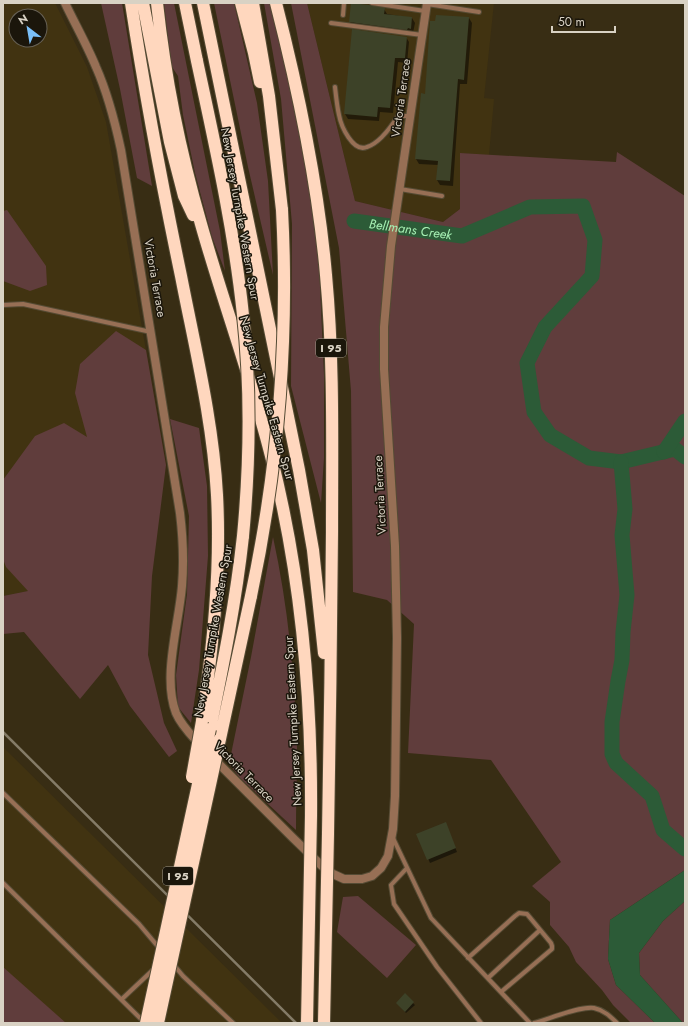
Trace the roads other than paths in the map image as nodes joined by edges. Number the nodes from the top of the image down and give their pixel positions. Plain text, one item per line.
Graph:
1 (65, 3) edge
2 (131, 3) edge
3 (143, 3) edge
4 (157, 3) edge
5 (185, 3) edge
6 (203, 3) edge
7 (241, 3) edge
8 (253, 3) edge
9 (276, 3) edge
10 (344, 3) edge
11 (372, 3) edge
12 (427, 6) edge
13 (479, 12) dead end
14 (343, 15) dead end
15 (331, 24) dead end
16 (423, 35) junction
17 (335, 87) dead end
18 (411, 116) junction
19 (274, 133) junction
20 (400, 189) junction
21 (442, 196) dead end
22 (208, 248) junction
23 (3, 306) edge
24 (152, 332) junction
25 (330, 698) junction
26 (206, 725) junction
27 (3, 793) edge
28 (392, 836) junction
29 (407, 868) junction
30 (3, 883) edge
31 (540, 930) junction
32 (166, 957) junction
33 (468, 958) junction
34 (488, 978) junction
35 (501, 992) junction
36 (122, 999) junction
37 (146, 1023) edge
38 (158, 1023) edge
39 (233, 1023) edge
40 (307, 1023) edge
41 (324, 1023) edge
42 (481, 1023) edge
43 (530, 1023) edge
44 (534, 1023) edge
45 (617, 1023) edge

1 - 24 street, Victoria Terrace
2 - 26 highway
3 - 22 highway
4 - 22 highway, New Jersey Turnpike Eastern Spur
5 - 26 highway, New Jersey Turnpike Western Spur, bridge
6 - 25 highway
7 - 19 highway
8 - 19 highway, I 95
9 - 25 highway, I 95
10 - 14 lane
11 - 12 lane
12 - 13 lane
12 - 16 street, Victoria Terrace
15 - 16 lane
16 - 18 street, Victoria Terrace
17 - 18 lane
18 - 20 street, Victoria Terrace
19 - 38 highway, I 95, bridge
20 - 21 lane
20 - 28 street, Victoria Terrace
22 - 40 highway, New Jersey Turnpike Eastern Spur, bridge
23 - 24 lane
24 - 28 street, Victoria Terrace
25 - 41 highway, I 95, bridge
26 - 37 highway, I 95, bridge
27 - 32 lane
28 - 29 lane
29 - 33 lane
29 - 42 lane
30 - 36 lane
31 - 33 lane
31 - 34 lane
31 - 35 lane
32 - 36 lane
32 - 39 lane
33 - 34 lane
34 - 35 lane
35 - 43 lane
36 - 37 lane
44 - 45 lane

